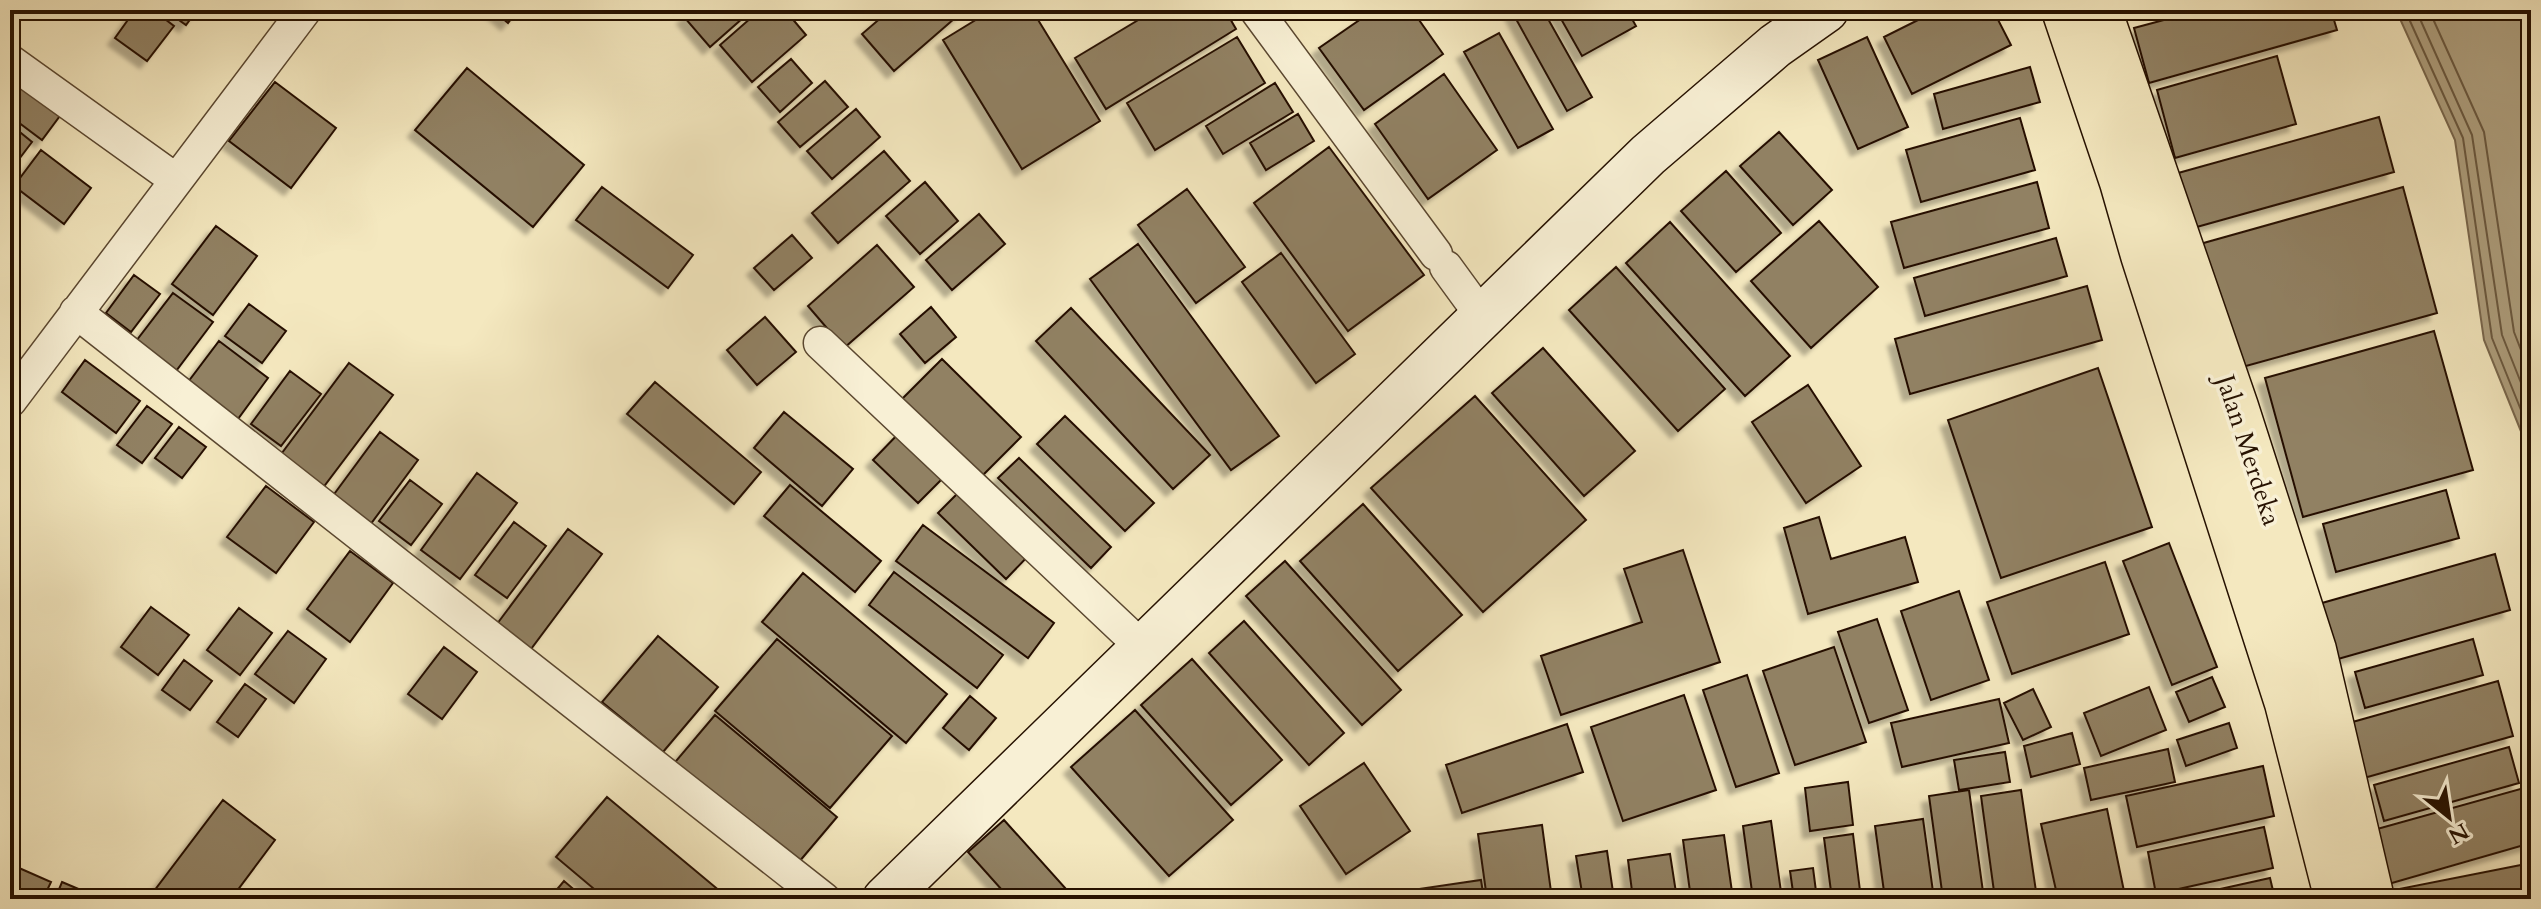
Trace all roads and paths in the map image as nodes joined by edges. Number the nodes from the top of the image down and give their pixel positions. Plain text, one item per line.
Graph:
1 (305, 10) edge
2 (1256, 10) edge
3 (1826, 10) edge
4 (2064, 10) edge
5 (2099, 10) edge
6 (10, 61) edge
7 (2139, 178) junction
8 (176, 180) junction
9 (76, 312) junction
10 (1481, 315) junction
11 (820, 343) dead end
12 (10, 401) edge
13 (1142, 647) junction
14 (824, 899) edge
15 (885, 899) edge
16 (2337, 899) edge
17 (2372, 899) edge

1 - 8 street
2 - 10 street
3 - 10 street
4 - 7 main road, Jalan Merdeka
5 - 7 main road, Jalan Merdeka
6 - 8 street
7 - 16 main road, Jalan Merdeka
7 - 17 main road, Jalan Merdeka
8 - 9 street
9 - 12 street
9 - 14 street
10 - 13 street
11 - 13 street
13 - 15 street

